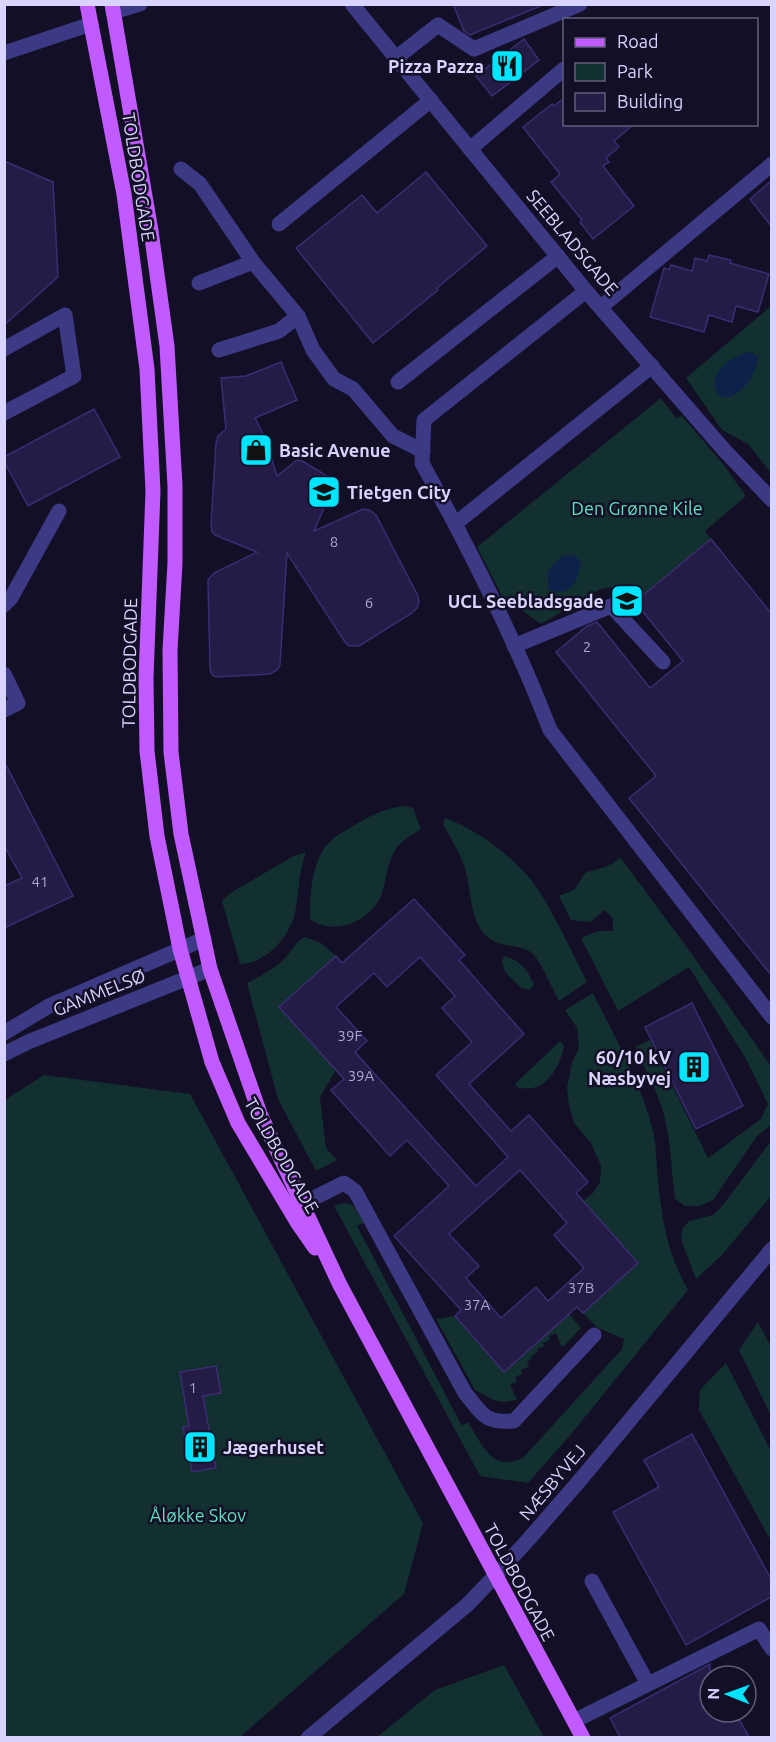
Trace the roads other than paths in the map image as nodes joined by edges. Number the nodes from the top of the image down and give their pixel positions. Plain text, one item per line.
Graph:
1 (87, 4) edge
2 (140, 4) edge
3 (352, 4) edge
4 (580, 4) edge
5 (112, 8) edge
6 (91, 24) junction
7 (4, 53) edge
8 (396, 58) junction
9 (563, 70) edge
10 (431, 100) junction
11 (471, 148) junction
12 (771, 164) edge
13 (181, 169) dead end
14 (279, 224) dead end
15 (558, 256) junction
16 (253, 262) junction
17 (199, 283) dead end
18 (586, 291) junction
19 (601, 307) junction
20 (298, 316) junction
21 (4, 349) edge
22 (219, 351) dead end
23 (652, 366) junction
24 (398, 382) dead end
25 (4, 412) edge
26 (423, 451) junction
27 (771, 500) edge
28 (59, 511) dead end
29 (455, 524) junction
30 (4, 605) edge
31 (514, 646) junction
32 (663, 662) dead end
33 (4, 674) edge
34 (11, 707) edge
35 (204, 939) junction
36 (180, 949) junction
37 (210, 969) junction
38 (189, 977) junction
39 (771, 1017) edge
40 (4, 1033) edge
41 (4, 1054) edge
42 (302, 1204) junction
43 (771, 1249) edge
44 (340, 1286) junction
45 (594, 1335) dead end
46 (495, 1576) junction
47 (592, 1581) dead end
48 (771, 1649) edge
49 (648, 1684) junction
50 (574, 1721) junction
51 (308, 1737) edge
52 (583, 1737) edge

1 - 6 main road, TOLDBODGADE
2 - 5 street
3 - 8 street, SEEBLADSGADE
4 - 8 street
5 - 6 main road
5 - 35 main road, TOLDBODGADE
6 - 7 street
6 - 36 main road, TOLDBODGADE
8 - 10 street, SEEBLADSGADE
9 - 11 street
10 - 11 street, SEEBLADSGADE
10 - 14 street
11 - 15 street, SEEBLADSGADE
12 - 19 street
13 - 16 street
15 - 18 street, SEEBLADSGADE
15 - 24 street
16 - 17 street
16 - 20 street
18 - 19 street, SEEBLADSGADE
18 - 26 street
19 - 23 street, SEEBLADSGADE
20 - 22 street
20 - 26 street
21 - 25 street
23 - 27 street, SEEBLADSGADE
23 - 29 street
26 - 29 street
28 - 30 street
29 - 31 street
31 - 32 street
31 - 39 street
33 - 34 street
35 - 36 street, GAMMELSØ
35 - 37 main road, TOLDBODGADE
36 - 38 main road, TOLDBODGADE
36 - 40 street, GAMMELSØ
37 - 38 street, GAMMELSØ
37 - 42 main road, TOLDBODGADE
38 - 41 street, GAMMELSØ
38 - 44 main road, TOLDBODGADE
42 - 44 main road, TOLDBODGADE
42 - 45 street
43 - 46 street, NÆSBYVEJ
44 - 46 main road, TOLDBODGADE
46 - 50 main road, TOLDBODGADE
46 - 51 street, NÆSBYVEJ
47 - 49 street
48 - 49 street
49 - 50 street
50 - 52 main road, TOLDBODGADE

